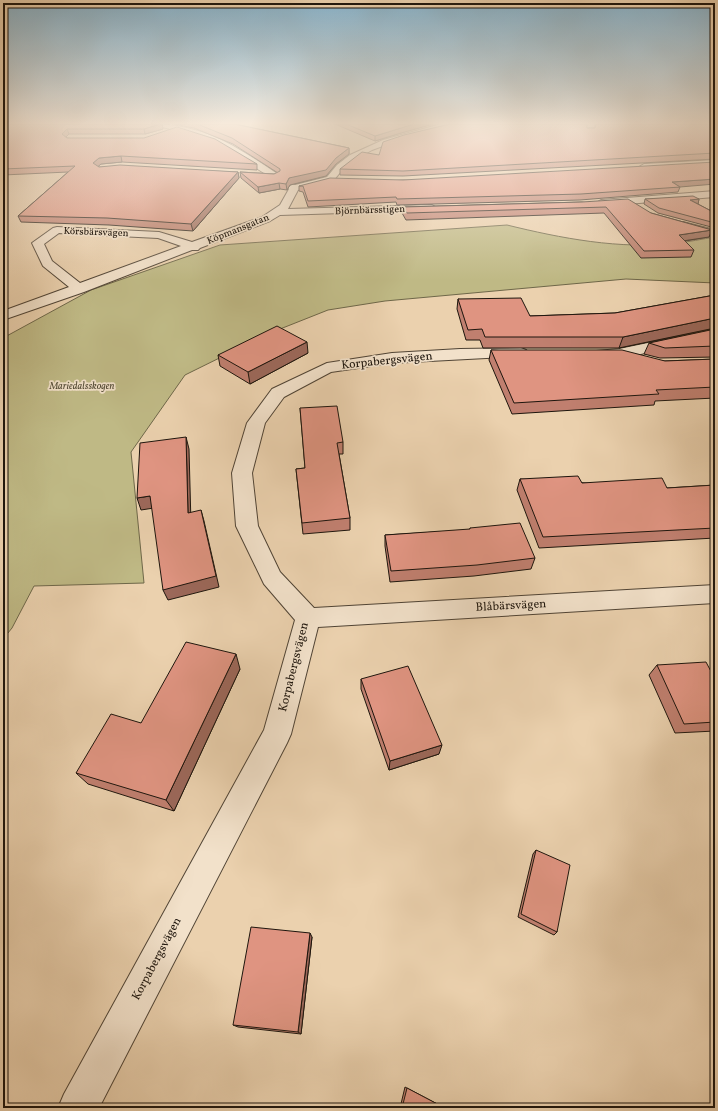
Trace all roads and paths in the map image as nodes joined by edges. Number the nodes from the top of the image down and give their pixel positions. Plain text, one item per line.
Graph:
1 (275, 176) edge
2 (332, 176) edge
3 (330, 179) junction
4 (344, 180) edge
5 (294, 188) junction
6 (715, 194) edge
7 (629, 201) junction
8 (587, 204) edge
9 (444, 207) edge
10 (279, 212) junction
11 (647, 212) edge
12 (673, 222) edge
13 (715, 234) edge
14 (194, 247) junction
15 (79, 289) junction
16 (3, 316) edge
17 (715, 333) edge
18 (538, 353) edge
19 (584, 353) edge
20 (619, 354) junction
21 (646, 362) edge
22 (715, 594) edge
23 (308, 618) junction
24 (78, 1108) edge

1 - 5 street
2 - 3 street
3 - 4 street
3 - 5 street
5 - 10 street, Köpmansgatan
6 - 7 street
7 - 8 street
7 - 11 street
9 - 10 street, Björnbärsstigen
10 - 14 street, Köpmansgatan
12 - 13 street
14 - 15 street, Köpmansgatan
14 - 15 street, Körsbärsvägen
15 - 16 street, Köpmansgatan
17 - 20 street
18 - 23 street, Korpabergsvägen
19 - 20 street
20 - 21 street
22 - 23 street, Blåbärsvägen
23 - 24 street, Korpabergsvägen

